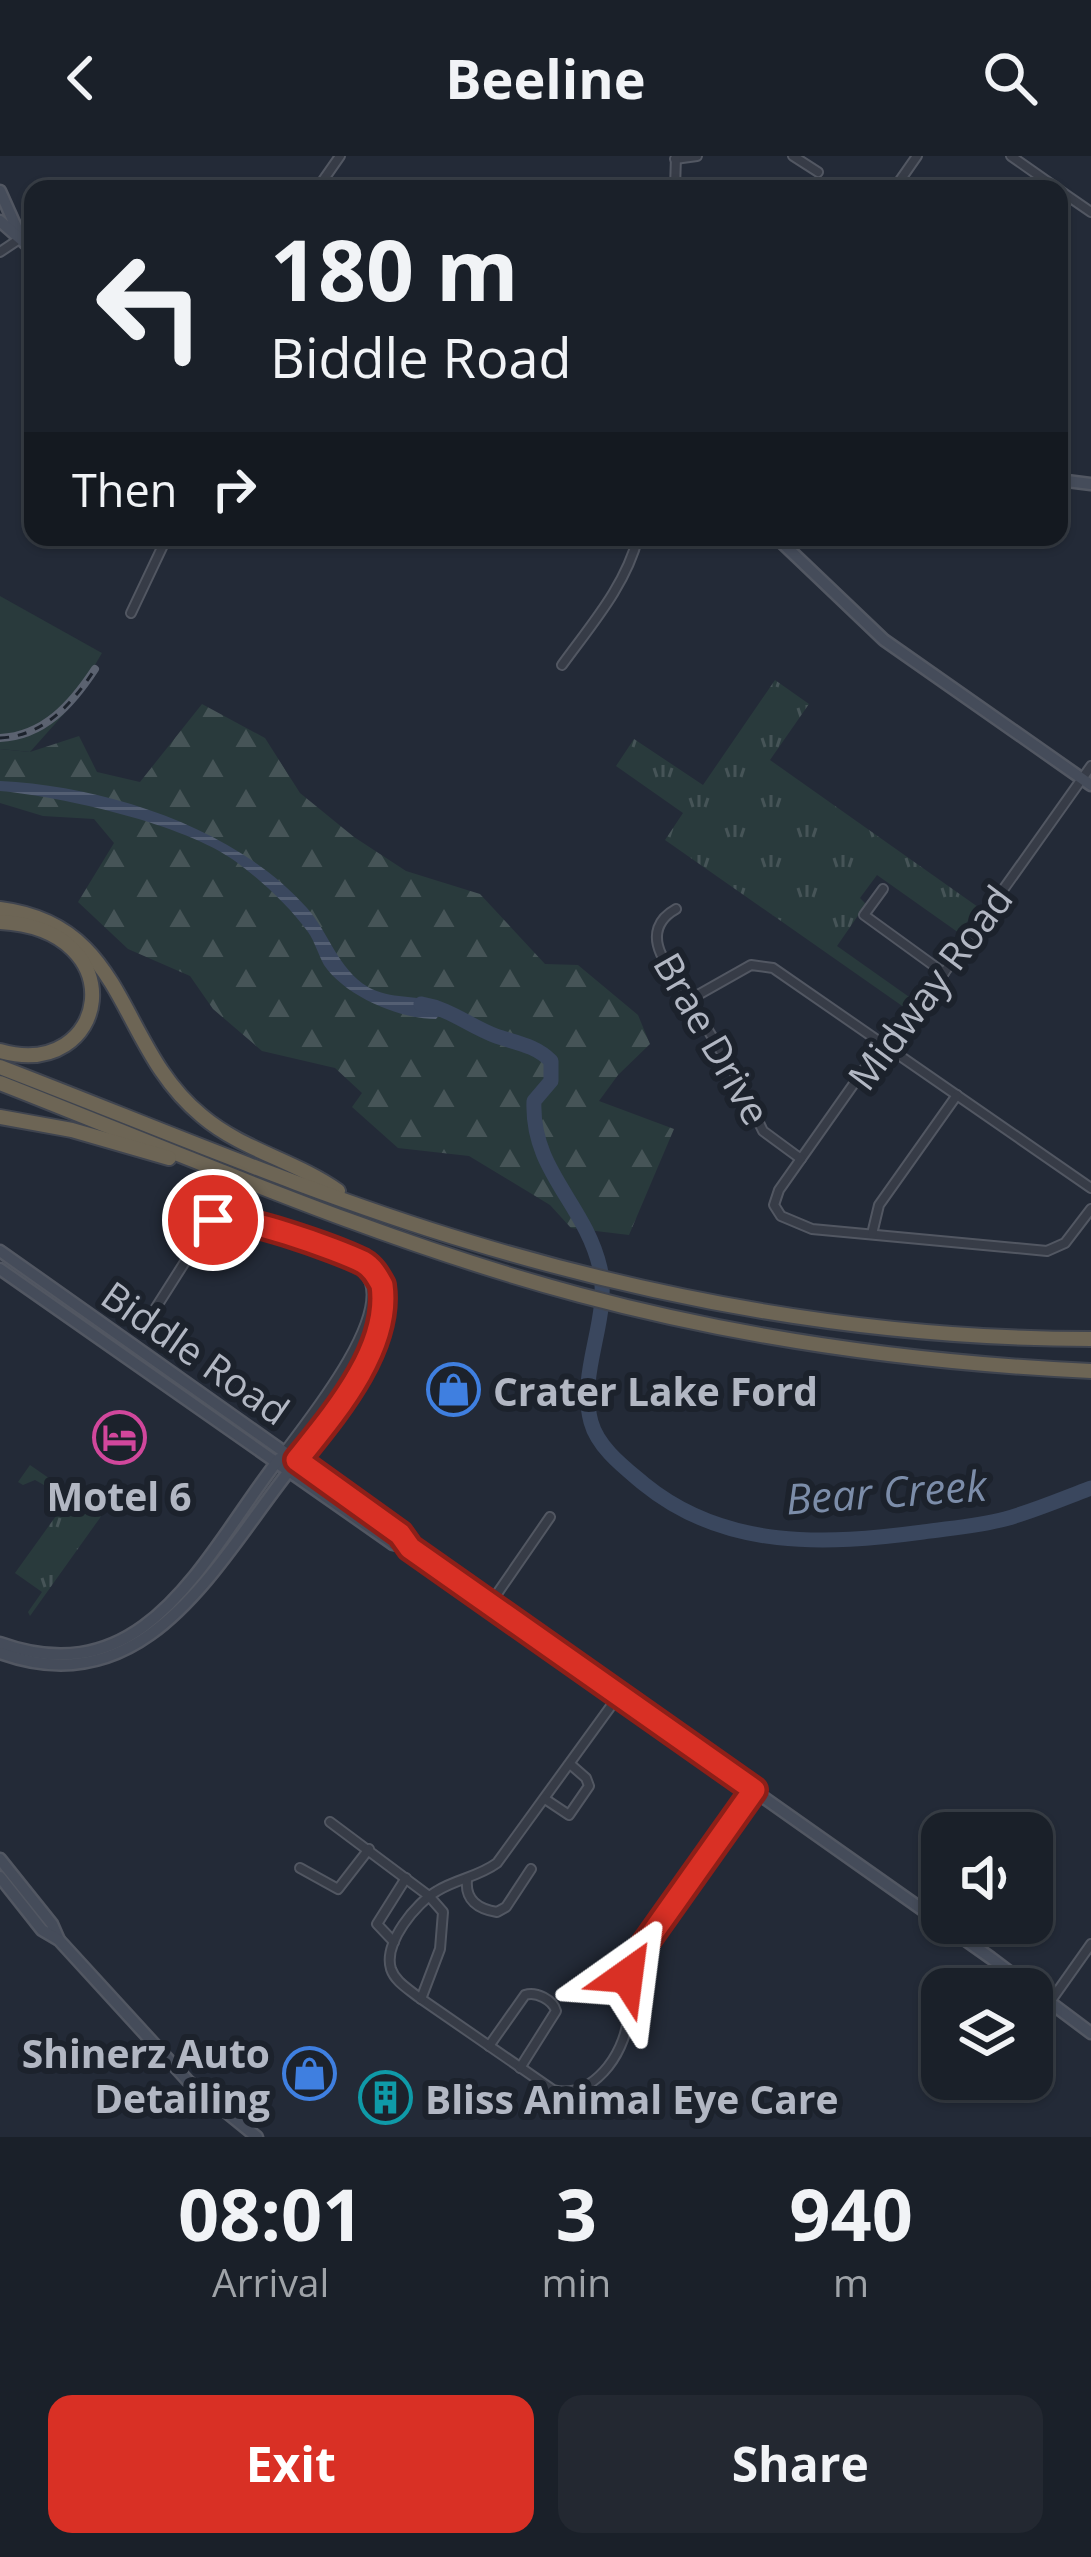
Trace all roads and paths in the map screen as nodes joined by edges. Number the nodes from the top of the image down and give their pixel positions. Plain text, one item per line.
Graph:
1 (697, 156) edge
2 (793, 156) edge
3 (1010, 156) edge
4 (675, 157) edge
5 (818, 172) dead end
6 (1045, 180) edge
7 (0, 191) edge
8 (0, 221) edge
9 (21, 238) junction
10 (24, 241) edge
11 (0, 252) edge
12 (163, 546) edge
13 (636, 546) edge
14 (785, 546) edge
15 (131, 613) dead end
16 (562, 665) dead end
17 (1091, 766) edge
18 (1087, 782) edge
19 (883, 889) dead end
20 (0, 909) edge
21 (676, 909) dead end
22 (0, 922) edge
23 (944, 973) junction
24 (689, 1000) junction
25 (888, 1047) junction
26 (0, 1051) edge
27 (0, 1066) edge
28 (0, 1083) edge
29 (957, 1095) junction
30 (0, 1117) edge
31 (191, 1158) junction
32 (801, 1159) junction
33 (1091, 1188) edge
34 (357, 1204) junction
35 (1091, 1209) edge
36 (872, 1234) junction
37 (0, 1251) edge
38 (352, 1259) junction
39 (0, 1268) edge
40 (148, 1320) dead end
41 (1091, 1339) edge
42 (1091, 1371) edge
43 (280, 1457) junction
44 (293, 1466) junction
45 (550, 1517) dead end
46 (490, 1604) junction
47 (0, 1643) edge
48 (0, 1653) edge
49 (619, 1695) junction
50 (570, 1764) junction
51 (754, 1790) junction
52 (545, 1799) junction
53 (330, 1822) dead end
54 (368, 1849) junction
55 (0, 1859) edge
56 (300, 1868) dead end
57 (531, 1869) dead end
58 (0, 1877) edge
59 (406, 1878) junction
60 (467, 1880) junction
61 (429, 1896) junction
62 (58, 1940) junction
63 (394, 1942) junction
64 (1091, 1944) edge
65 (1003, 1968) edge
66 (1053, 1998) edge
67 (421, 1999) junction
68 (1053, 2004) edge
69 (1091, 2033) edge
70 (489, 2046) junction
71 (520, 2068) junction
72 (257, 2137) edge

1 - 4 street
2 - 5 street
3 - 6 street
7 - 9 main road
8 - 9 main road
9 - 10 main road
9 - 11 street
12 - 15 street
13 - 16 street
14 - 18 main road
17 - 18 street, Midway Road
18 - 23 street, Midway Road
19 - 23 street
20 - 34 highway
21 - 24 street, Brae Drive
22 - 26 highway
23 - 25 street, Midway Road
24 - 25 street
24 - 32 street, Brae Drive
25 - 29 street
25 - 32 street, Midway Road
27 - 34 highway
28 - 31 highway
29 - 33 street
29 - 36 street
30 - 31 highway
31 - 42 highway
32 - 36 street, Midway Road
34 - 41 highway
35 - 36 street
37 - 43 main road, Biddle Road
38 - 40 street
38 - 43 street
38 - 44 street
39 - 43 main road, Biddle Road
43 - 44 main road, Biddle Road
43 - 47 main road
44 - 46 main road, Biddle Road
44 - 48 main road
45 - 46 street
46 - 49 main road, Biddle Road
49 - 50 street
49 - 51 main road, Biddle Road
50 - 52 street
50 - 52 street
51 - 65 main road, Biddle Road
51 - 71 street
52 - 60 street
53 - 54 street
54 - 56 street
54 - 59 street
55 - 62 main road
57 - 60 street
58 - 62 main road
59 - 61 street
59 - 63 street
60 - 61 street
61 - 63 street
61 - 67 street
62 - 72 main road
63 - 67 street
64 - 66 street
67 - 70 street
68 - 69 main road, Biddle Road
70 - 71 street
70 - 71 street

